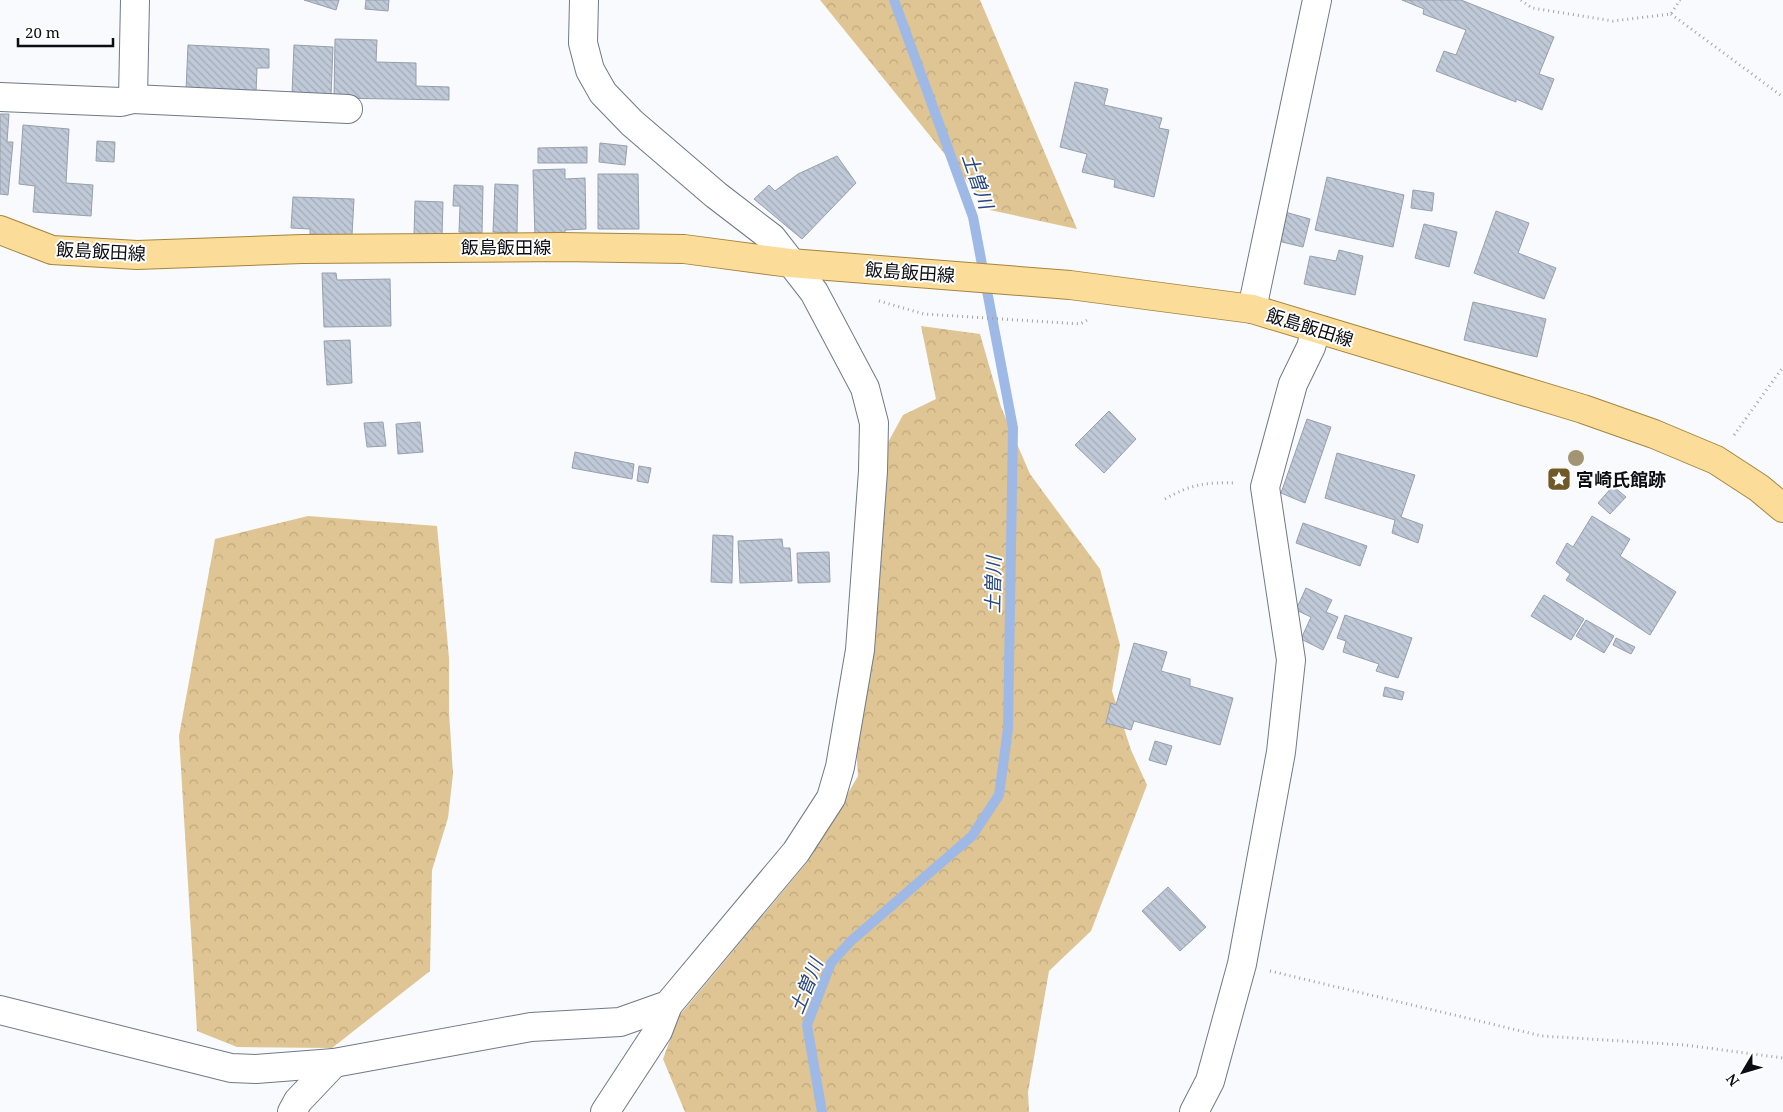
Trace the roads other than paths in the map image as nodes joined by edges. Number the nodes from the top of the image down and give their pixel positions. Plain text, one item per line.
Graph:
1 (135, 0) edge
2 (1317, 0) edge
3 (584, 7) edge
4 (0, 97) edge
5 (133, 99) junction
6 (348, 109) dead end
7 (0, 230) edge
8 (790, 263) junction
9 (1252, 309) junction
10 (1316, 329) junction
11 (1783, 508) edge
12 (668, 1006) junction
13 (0, 1010) edge
14 (334, 1063) junction
15 (292, 1112) edge
16 (605, 1112) edge
17 (1194, 1112) edge

1 - 5 street
2 - 9 street
3 - 8 street
4 - 5 street
5 - 6 street
7 - 8 main road, 飯島飯田線
8 - 9 main road, 飯島飯田線
8 - 12 street
9 - 10 main road, 飯島飯田線
10 - 11 main road, 飯島飯田線
10 - 17 street
12 - 14 street
12 - 16 street
13 - 14 street
14 - 15 street

